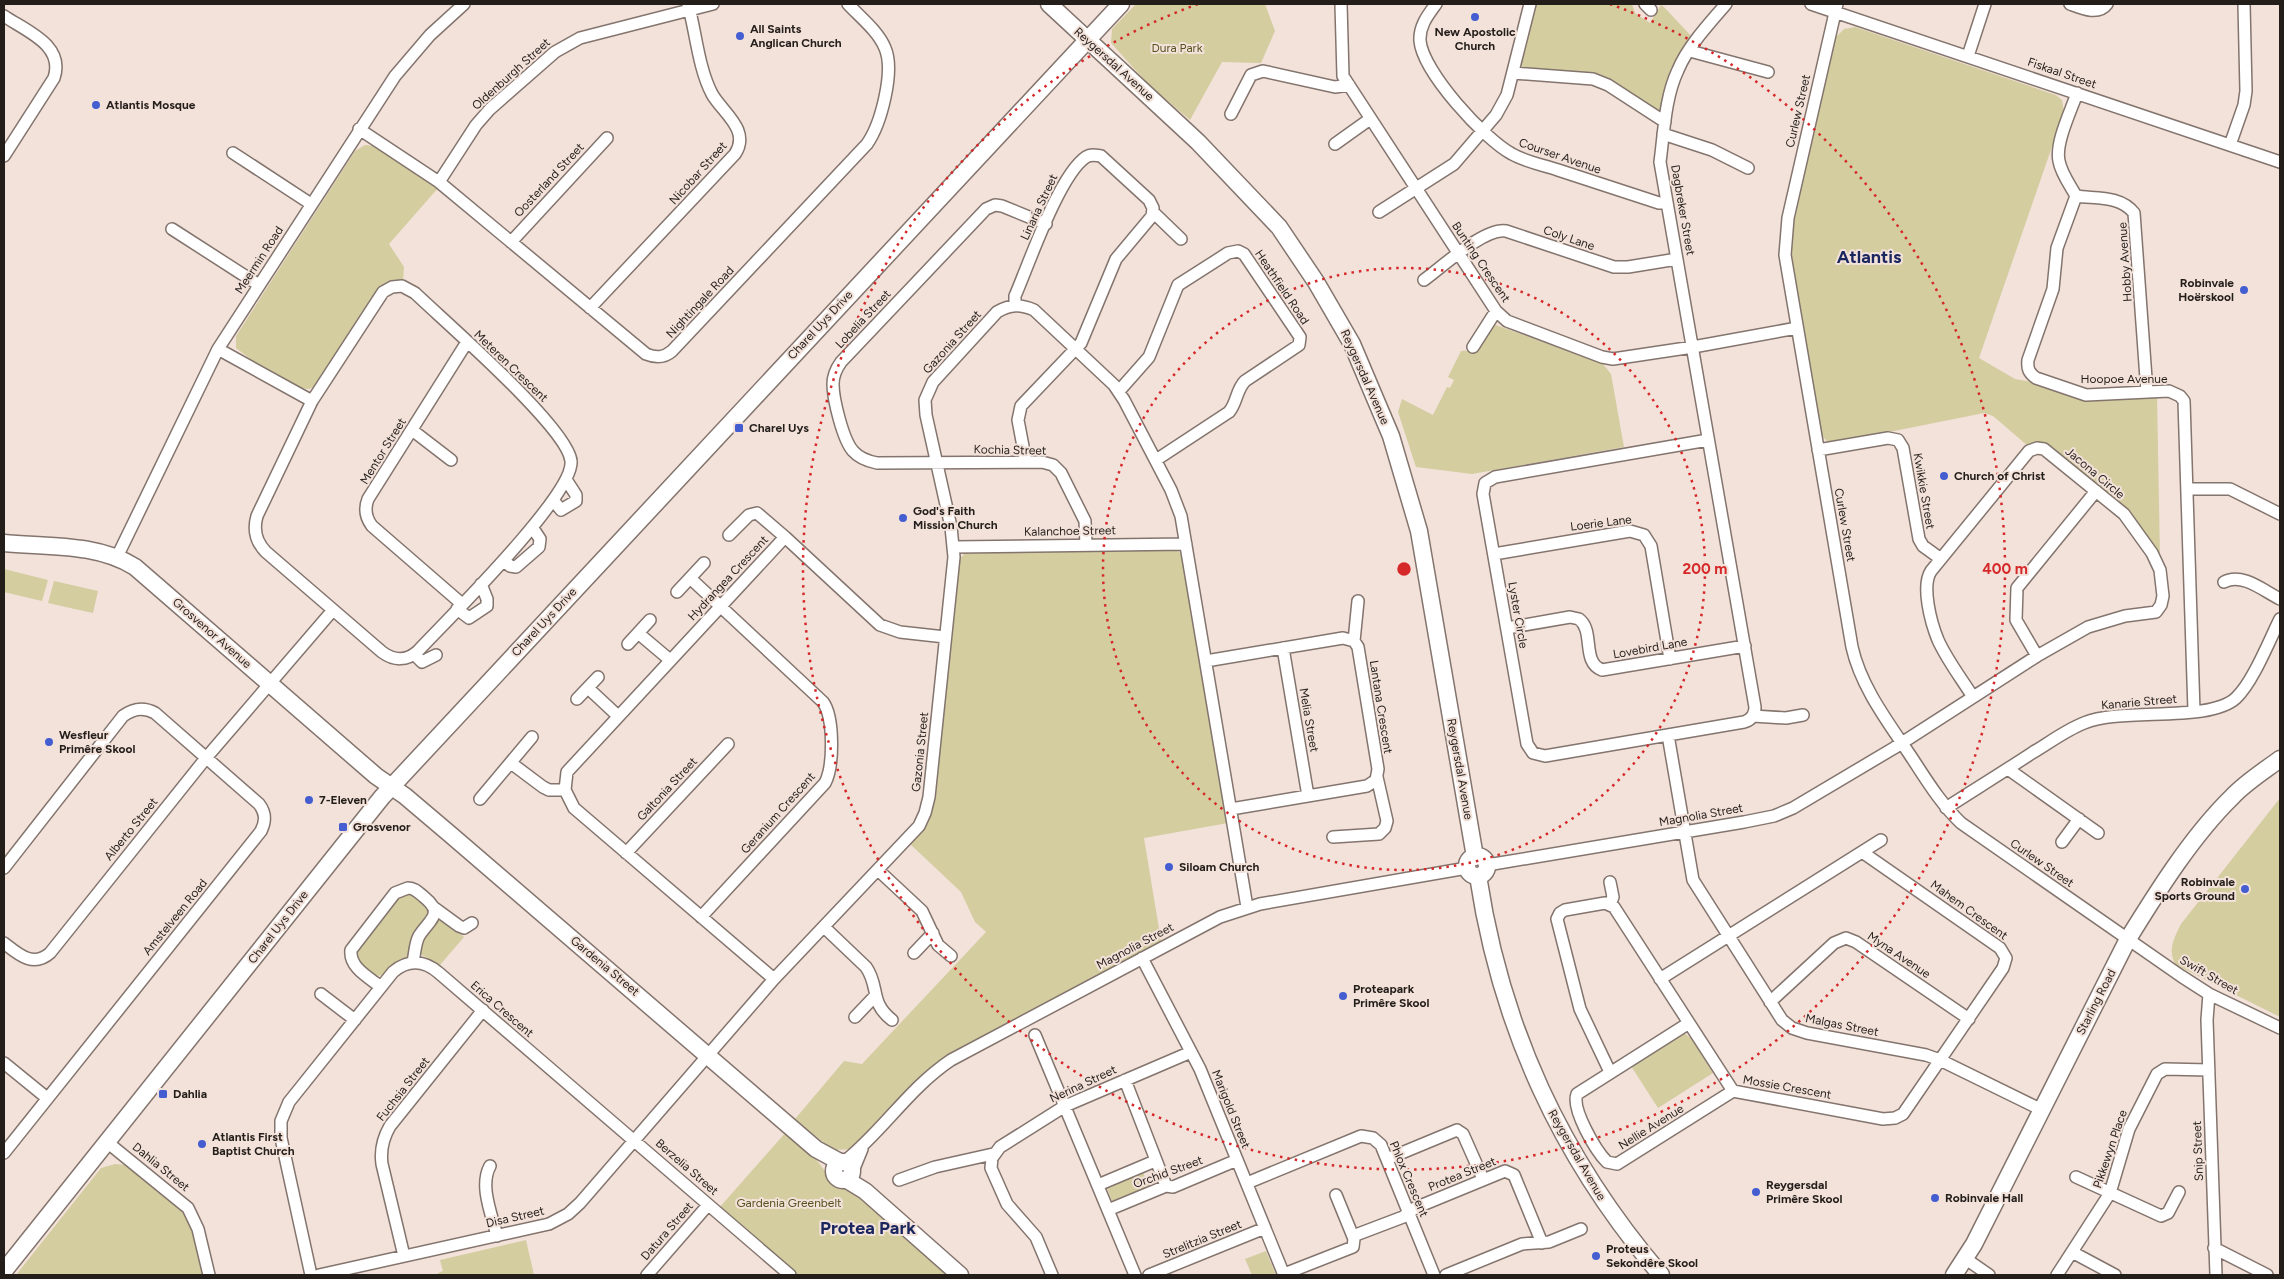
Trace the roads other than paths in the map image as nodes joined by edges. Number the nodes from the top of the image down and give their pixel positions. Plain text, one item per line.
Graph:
1 (464, 4) edge
2 (713, 4) edge
3 (848, 4) edge
4 (1049, 4) edge
5 (1121, 4) edge
6 (1341, 4) edge
7 (1436, 4) edge
8 (1530, 4) edge
9 (1726, 4) edge
10 (1811, 4) edge
11 (1985, 4) edge
12 (2070, 4) edge
13 (2107, 4) edge
14 (2244, 4) edge
15 (689, 7) edge
16 (1836, 7) edge
17 (4, 16) edge
18 (1087, 41) junction
19 (1690, 51) junction
20 (1968, 56) junction
21 (1768, 72) dead end
22 (1513, 73) junction
23 (1349, 85) junction
24 (2077, 93) junction
25 (1231, 114) dead end
26 (1370, 119) junction
27 (1665, 122) junction
28 (359, 129) junction
29 (1482, 131) junction
30 (1663, 134) junction
31 (607, 138) dead end
32 (1335, 144) dead end
33 (2230, 145) junction
34 (5, 150) edge
35 (233, 153) dead end
36 (2280, 162) edge
37 (1748, 168) dead end
38 (439, 182) junction
39 (1416, 188) junction
40 (2076, 196) junction
41 (1667, 203) junction
42 (311, 204) junction
43 (1153, 212) junction
44 (1379, 212) dead end
45 (1046, 224) junction
46 (172, 229) dead end
47 (1181, 238) dead end
48 (511, 242) junction
49 (1459, 254) junction
50 (1677, 260) junction
51 (1424, 280) dead end
52 (260, 285) junction
53 (1015, 305) junction
54 (590, 308) junction
55 (1496, 311) junction
56 (1796, 328) junction
57 (467, 342) junction
58 (1472, 347) dead end
59 (1693, 347) junction
60 (218, 348) junction
61 (1076, 348) junction
62 (1119, 391) junction
63 (2147, 392) junction
64 (312, 401) junction
65 (412, 430) junction
66 (1708, 440) junction
67 (1818, 450) junction
68 (451, 460) dead end
69 (1156, 460) junction
70 (1026, 462) junction
71 (937, 464) junction
72 (567, 481) junction
73 (2187, 489) junction
74 (2096, 491) junction
75 (553, 500) junction
76 (2280, 514) edge
77 (532, 527) junction
78 (729, 535) dead end
79 (785, 537) junction
80 (4, 543) edge
81 (1186, 544) junction
82 (1086, 545) junction
83 (954, 547) junction
84 (1494, 554) junction
85 (117, 557) junction
86 (504, 560) junction
87 (1941, 560) junction
88 (704, 563) dead end
89 (690, 578) junction
90 (2224, 582) dead end
91 (481, 584) junction
92 (677, 592) dead end
93 (2280, 599) edge
94 (1358, 601) dead end
95 (721, 606) junction
96 (459, 607) junction
97 (333, 610) junction
98 (2280, 619) edge
99 (650, 620) dead end
100 (1507, 628) junction
101 (638, 633) junction
102 (946, 637) junction
103 (1354, 641) junction
104 (628, 644) dead end
105 (1744, 646) junction
106 (1283, 648) junction
107 (414, 654) junction
108 (436, 655) dead end
109 (2037, 656) junction
110 (1670, 659) junction
111 (670, 660) junction
112 (1206, 661) junction
113 (598, 677) dead end
114 (270, 684) junction
115 (588, 688) junction
116 (1973, 697) junction
117 (577, 699) dead end
118 (2194, 711) junction
119 (618, 716) junction
120 (1753, 716) junction
121 (1803, 716) dead end
122 (1668, 735) junction
123 (532, 737) dead end
124 (1902, 742) junction
125 (728, 744) dead end
126 (206, 758) junction
127 (2280, 759) edge
128 (511, 763) junction
129 (2008, 769) junction
130 (1378, 777) junction
131 (391, 787) junction
132 (565, 790) junction
133 (1308, 796) junction
134 (480, 800) dead end
135 (1946, 808) junction
136 (1231, 809) junction
137 (2079, 819) junction
138 (1685, 832) junction
139 (2098, 833) dead end
140 (1334, 837) dead end
141 (1882, 840) dead end
142 (2062, 842) dead end
143 (1862, 852) junction
144 (626, 853) junction
145 (1477, 866) junction
146 (4, 868) edge
147 (878, 870) junction
148 (1610, 882) dead end
149 (1610, 904) junction
150 (434, 907) junction
151 (1247, 907) junction
152 (701, 917) junction
153 (472, 923) dead end
154 (824, 927) junction
155 (934, 934) junction
156 (1727, 937) junction
157 (2128, 939) junction
158 (4, 943) edge
159 (914, 953) dead end
160 (951, 956) dead end
161 (1142, 958) junction
162 (413, 962) junction
163 (774, 979) junction
164 (1660, 979) junction
165 (381, 987) junction
166 (321, 994) dead end
167 (2209, 994) junction
168 (875, 996) junction
169 (1770, 1002) junction
170 (483, 1010) junction
171 (855, 1017) dead end
172 (1969, 1019) junction
173 (354, 1020) junction
174 (892, 1020) dead end
175 (1689, 1023) junction
176 (2280, 1028) edge
177 (1034, 1035) dead end
178 (1191, 1052) junction
179 (709, 1056) junction
180 (1940, 1060) junction
181 (4, 1063) edge
182 (2209, 1070) junction
183 (1610, 1072) junction
184 (1125, 1080) junction
185 (1733, 1091) junction
186 (48, 1098) junction
187 (1065, 1106) junction
188 (2042, 1110) junction
189 (633, 1139) junction
190 (107, 1142) junction
191 (4, 1153) edge
192 (993, 1154) junction
193 (1387, 1159) junction
194 (1237, 1160) junction
195 (1155, 1161) junction
196 (490, 1166) dead end
197 (845, 1170) junction
198 (2076, 1177) dead end
199 (899, 1180) dead end
200 (1483, 1180) junction
201 (1247, 1183) junction
202 (1098, 1185) junction
203 (1166, 1186) junction
204 (2179, 1192) dead end
205 (2110, 1193) junction
206 (1336, 1195) dead end
207 (708, 1204) junction
208 (1108, 1210) junction
209 (1409, 1212) junction
210 (1265, 1228) junction
211 (1581, 1229) dead end
212 (497, 1236) junction
213 (1353, 1236) junction
214 (1542, 1243) junction
215 (2214, 1248) junction
216 (2072, 1252) junction
217 (404, 1256) junction
218 (1966, 1259) junction
219 (4, 1271) edge
220 (776, 1271) edge
221 (1284, 1274) edge
222 (209, 1275) edge
223 (312, 1275) edge
224 (319, 1275) edge
225 (647, 1275) edge
226 (790, 1275) edge
227 (960, 1275) edge
228 (1052, 1275) edge
229 (1135, 1275) edge
230 (1149, 1275) edge
231 (1434, 1275) edge
232 (1446, 1275) edge
233 (1661, 1275) edge
234 (1954, 1275) edge
235 (1989, 1275) edge
236 (2056, 1275) edge
237 (2115, 1275) edge
238 (2216, 1275) edge
239 (2268, 1275) edge

1 - 28 street, Meermin Road
2 - 15 street
3 - 54 street, Nightingale Road
4 - 18 main road, Reygersdal Avenue
5 - 18 main road, Charel Uys Drive
6 - 23 street, Bunting Crescent
7 - 29 street, Courser Avenue
8 - 22 street
9 - 19 street, Dagbreker Street
10 - 16 street
11 - 20 street
12 - 13 street
14 - 33 street
15 - 38 street, Oldenburgh Street
15 - 54 street, Nicobar Street
16 - 20 street, Fiskaal Street
16 - 56 street, Curlew Street
17 - 34 street
18 - 131 main road, Charel Uys Drive
18 - 145 main road, Reygersdal Avenue
19 - 21 street
19 - 27 street, Dagbreker Street
20 - 24 street, Fiskaal Street
22 - 27 street
22 - 29 street
23 - 25 street
23 - 26 street, Bunting Crescent
24 - 33 street, Fiskaal Street
24 - 40 street
26 - 32 street
26 - 39 street, Bunting Crescent
27 - 30 street, Dagbreker Street
28 - 38 street, Nightingale Road
28 - 42 street, Meermin Road
29 - 39 street
29 - 41 street, Courser Avenue
30 - 37 street
30 - 41 street, Dagbreker Street
31 - 48 street, Oosterland Street
33 - 36 street, Fiskaal Street
35 - 42 street
38 - 48 street, Nightingale Road
39 - 44 street
39 - 49 street, Bunting Crescent
40 - 63 street, Hobby Avenue
40 - 63 street, Hoopoe Avenue
41 - 50 street, Dagbreker Street
42 - 52 street, Meermin Road
43 - 45 street, Linaria Street
43 - 47 street, Linaria Street
43 - 61 street
45 - 53 street, Linaria Street
45 - 71 street, Lobelia Street
46 - 52 street
48 - 54 street, Nightingale Road
49 - 50 street, Coly Lane
49 - 51 street, Coly Lane
49 - 55 street, Bunting Crescent
50 - 59 street, Dagbreker Street
52 - 60 street, Meermin Road
53 - 61 street
53 - 71 street, Gazonia Street
55 - 58 street
55 - 59 street, Bunting Crescent
56 - 59 street, Bunting Crescent
56 - 67 street, Curlew Street
57 - 64 street, Meteren Crescent
57 - 65 street, Mentor Street
57 - 72 street, Meteren Crescent
59 - 66 street
60 - 64 street
60 - 85 street, Meermin Road
61 - 62 street
61 - 70 street
62 - 69 street
62 - 69 street, Heathfield Road
63 - 73 street, Hoopoe Avenue
64 - 97 street, Meteren Crescent
65 - 68 street
65 - 96 street, Mentor Street
66 - 84 street, Lyster Circle
66 - 105 street
67 - 87 street, Kwikkie Street
67 - 124 street, Curlew Street
69 - 81 street
70 - 71 street, Kochia Street
70 - 82 street, Kochia Street
71 - 83 street, Gazonia Street
72 - 75 street, Meteren Crescent
72 - 75 street
73 - 76 street
73 - 118 street, Hoopoe Avenue
74 - 87 street, Jacona Circle
74 - 109 street
74 - 109 street, Jacona Circle
75 - 77 street, Meteren Crescent
77 - 86 street, Meteren Crescent
77 - 86 street
78 - 79 street
79 - 95 street, Hydrangea Crescent
79 - 102 street, Hydrangea Crescent
80 - 85 main road, Grosvenor Avenue
81 - 82 street, Kalanchoe Street
81 - 112 street
82 - 83 street, Kalanchoe Street
83 - 102 street, Gazonia Street
84 - 100 street, Lyster Circle
84 - 110 street, Loerie Lane
85 - 114 main road, Grosvenor Avenue
86 - 91 street, Meteren Crescent
87 - 116 street, Jacona Circle
88 - 89 street
89 - 92 street
89 - 95 street, Geranium Crescent
90 - 93 street
91 - 96 street, Meteren Crescent
91 - 96 street
94 - 103 street
95 - 111 street, Hydrangea Crescent
95 - 152 street, Geranium Crescent
96 - 107 street, Meteren Crescent
97 - 107 street, Meteren Crescent
97 - 114 street
98 - 118 street, Kanarie Street
99 - 101 street
100 - 110 street, Lovebird Lane
100 - 122 street, Lyster Circle
101 - 104 street
101 - 111 street
102 - 147 street, Gazonia Street
103 - 106 street
103 - 130 street, Lantana Crescent
105 - 110 street, Lovebird Lane
105 - 120 street
106 - 112 street
106 - 133 street, Melia Street
107 - 108 street
109 - 116 street, Jacona Circle
111 - 119 street, Hydrangea Crescent
112 - 136 street
113 - 115 street
114 - 126 street, Alberto Street
114 - 131 main road, Grosvenor Avenue
115 - 117 street
115 - 119 street
116 - 124 street, Jacona Circle
118 - 129 street, Kanarie Street
119 - 132 street, Hydrangea Crescent
120 - 121 street, Lyster Circle
120 - 122 street, Lyster Circle
122 - 138 street, Malgas Street
123 - 128 street
124 - 135 street, Curlew Street
124 - 138 street, Magnolia Street
125 - 144 street, Galtonia Street
126 - 146 street
126 - 158 street, Alberto Street
126 - 186 street, Amstelveen Road
127 - 157 main road, Starling Road
128 - 132 street
128 - 134 street
129 - 135 street, Kanarie Street
129 - 137 street
130 - 133 street
130 - 140 street, Lantana Crescent
131 - 179 main road, Gardenia Street
131 - 190 main road, Charel Uys Drive
132 - 144 street
133 - 136 street
135 - 157 street, Curlew Street
136 - 151 street
137 - 139 street
137 - 142 street
138 - 145 street, Magnolia Street
138 - 156 street, Malgas Street
141 - 143 street
143 - 156 street
143 - 172 street, Mahem Crescent
144 - 152 street
145 - 151 street, Magnolia Street
145 - 233 main road, Reygersdal Avenue
147 - 154 street, Gazonia Street
147 - 155 street
148 - 149 street
149 - 164 street, Mossie Crescent
149 - 183 street
150 - 153 street
150 - 162 street
150 - 165 street
151 - 161 street, Magnolia Street
152 - 163 street
154 - 163 street, Gazonia Street
154 - 168 street
155 - 159 street
155 - 160 street
156 - 164 street
156 - 169 street, Malgas Street
157 - 167 street, Swift Street
157 - 188 main road, Starling Road
161 - 178 street, Marigold Street
161 - 197 street, Magnolia Street
162 - 165 street
162 - 170 street, Erica Crescent
163 - 179 street, Gazonia Street
164 - 175 street, Mossie Crescent
165 - 173 street
166 - 173 street
167 - 176 street, Swift Street
167 - 182 street, Snip Street
168 - 171 street
168 - 174 street
169 - 172 street, Myna Avenue
169 - 180 street, Malgas Street
170 - 189 street, Erica Crescent
170 - 217 street, Fuchsia Street
172 - 180 street, Mahem Crescent
173 - 223 street
175 - 183 street, Nellie Avenue
175 - 185 street, Mossie Crescent
177 - 187 street
178 - 184 street, Nerina Street
178 - 194 street, Marigold Street
179 - 189 street, Disa Street
179 - 197 main road, Gardenia Street
180 - 185 street, Mossie Crescent
180 - 188 street, Malgas Street
181 - 186 street
182 - 205 street, Pikkewyn Place
182 - 215 street, Snip Street
183 - 185 street, Nellie Avenue
184 - 187 street, Nerina Street
184 - 195 street
186 - 191 street
187 - 192 street, Nerina Street
187 - 202 street
188 - 218 main road, Starling Road
189 - 207 street, Berzelia Street
189 - 212 street, Disa Street
190 - 219 main road, Charel Uys Drive
190 - 222 street, Dahlia Street
192 - 199 street, Nerina Street
192 - 228 street
193 - 200 street
193 - 201 street, Phlox Crescent
193 - 209 street, Phlox Crescent
194 - 201 street, Marigold Street
194 - 203 street, Orchid Street
195 - 202 street, Orchid Street
195 - 203 street
196 - 212 street
197 - 227 main road, Gardenia Street
198 - 205 street
200 - 209 street, Protea Street
200 - 214 street, Protea Street
201 - 210 street, Marigold Street
202 - 208 street
203 - 208 street, Orchid Street
204 - 205 street
205 - 216 street, Pikkewyn Place
206 - 213 street
207 - 220 street, Berzelia Street
207 - 225 street, Datura Street
208 - 229 street
209 - 213 street, Protea Street
209 - 231 street, Phlox Crescent
210 - 221 street, Marigold Street
210 - 230 street, Strelitzia Street
211 - 214 street
212 - 217 street, Disa Street
213 - 221 street
214 - 232 street
215 - 238 street, Snip Street
215 - 239 street
216 - 236 street, Pikkewyn Place
216 - 237 street
217 - 224 street, Disa Street
218 - 234 main road, Starling Road
218 - 235 street
220 - 226 street, Berzelia Street

